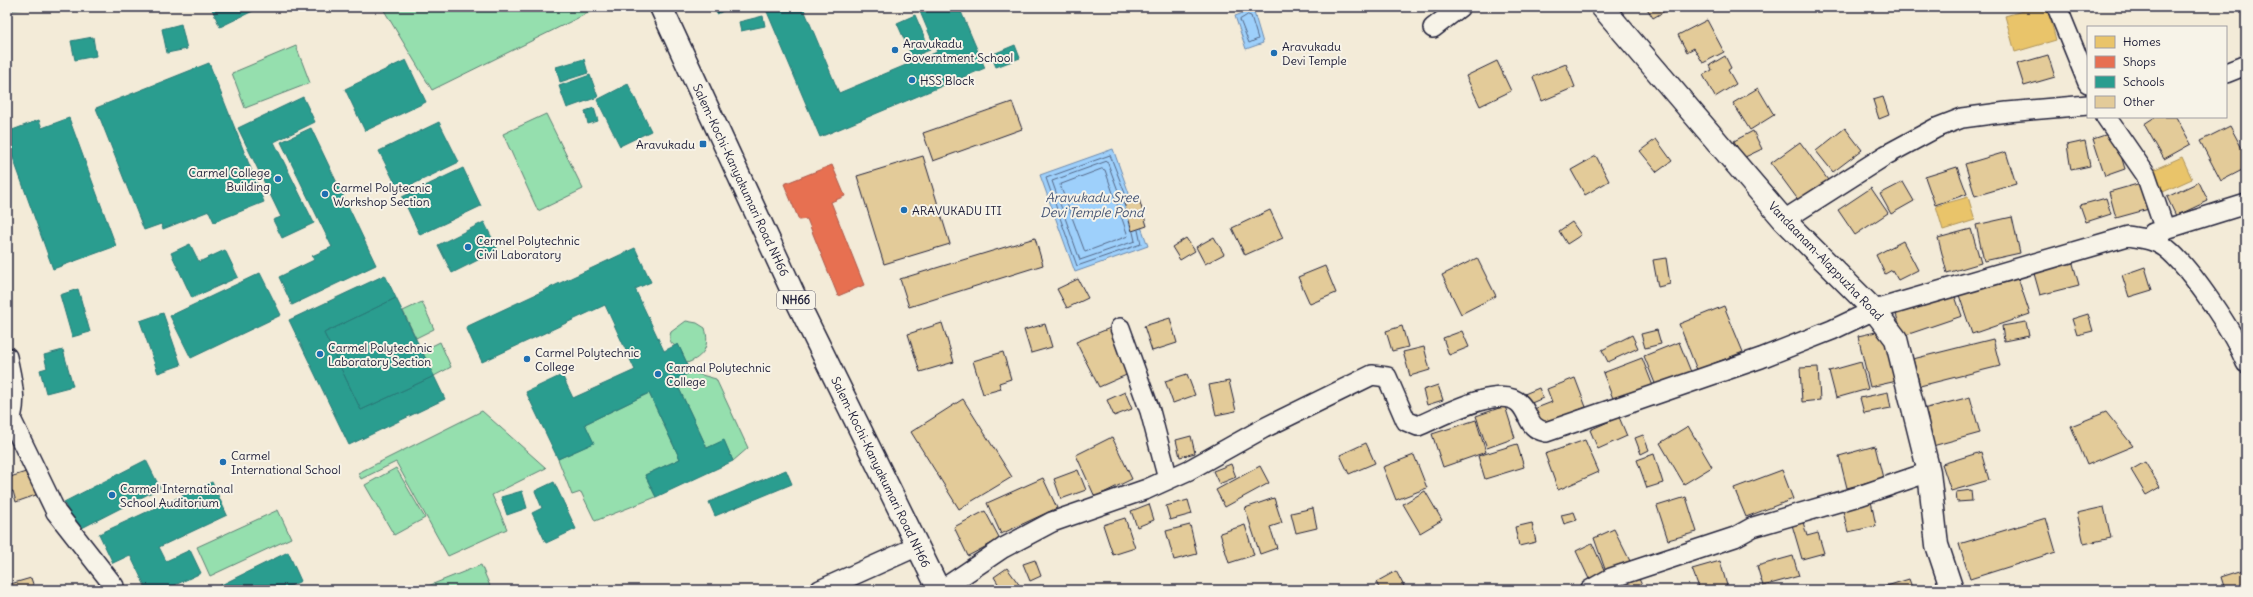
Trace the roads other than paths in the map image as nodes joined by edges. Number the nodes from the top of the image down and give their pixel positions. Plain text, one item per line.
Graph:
1 (661, 7) edge
2 (1460, 7) edge
3 (1602, 7) edge
4 (2057, 7) edge
5 (1433, 28) dead end
6 (2246, 66) edge
7 (2227, 72) edge
8 (2087, 80) edge
9 (2087, 105) edge
10 (2107, 118) edge
11 (2246, 204) edge
12 (1784, 220) junction
13 (2165, 230) junction
14 (2138, 238) junction
15 (1874, 310) junction
16 (1120, 328) dead end
17 (7, 357) edge
18 (2246, 363) edge
19 (9, 423) edge
20 (1929, 472) junction
21 (1168, 479) junction
22 (918, 546) junction
23 (114, 586) dead end
24 (820, 590) edge
25 (940, 590) edge
26 (1590, 590) edge
27 (1952, 590) edge

1 - 22 main road, Salem-Kochi-Kanyakumari Road NH66 / NH66
2 - 5 street
3 - 12 main road, Vandaanam-Alappuzha Road
4 - 8 street
6 - 7 street
9 - 12 street
10 - 13 street
11 - 13 street
12 - 15 main road, Vandaanam-Alappuzha Road
13 - 14 street
14 - 15 street
14 - 18 street
15 - 20 main road, Vandaanam-Alappuzha Road
15 - 21 street
16 - 21 street
17 - 19 street
19 - 23 street
20 - 26 street
20 - 27 main road, Vandaanam-Alappuzha Road
21 - 25 street
22 - 24 street
22 - 25 main road, Salem-Kochi-Kanyakumari Road NH66 / NH66

